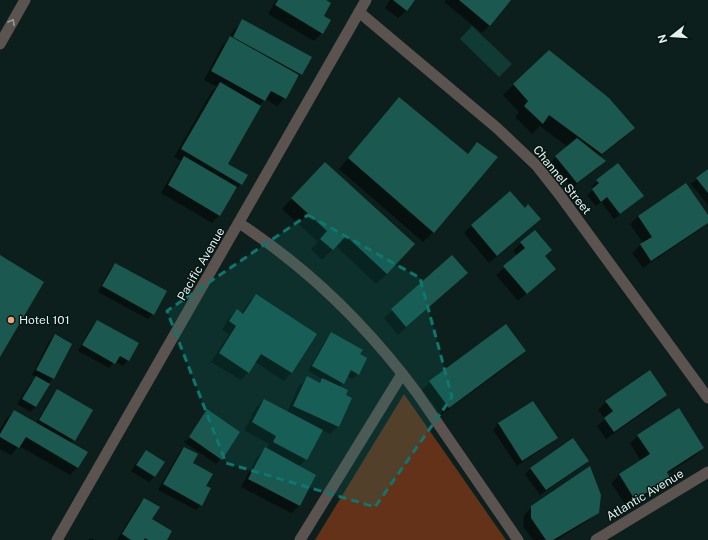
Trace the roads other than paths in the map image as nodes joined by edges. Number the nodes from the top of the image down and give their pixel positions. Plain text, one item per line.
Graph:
1 (25, 0) edge
2 (366, 0) edge
3 (359, 12) junction
4 (0, 44) edge
5 (239, 223) junction
6 (402, 374) junction
7 (708, 398) edge
8 (708, 472) edge
9 (57, 540) edge
10 (300, 540) edge
11 (518, 540) edge
12 (596, 540) edge

4 -> 1 street
2 - 3 street, Pacific Avenue
3 - 5 street, Pacific Avenue
3 - 7 street, Channel Street
5 - 6 street
5 - 9 street, Pacific Avenue
6 - 10 street
6 - 11 street
8 - 12 street, Atlantic Avenue

